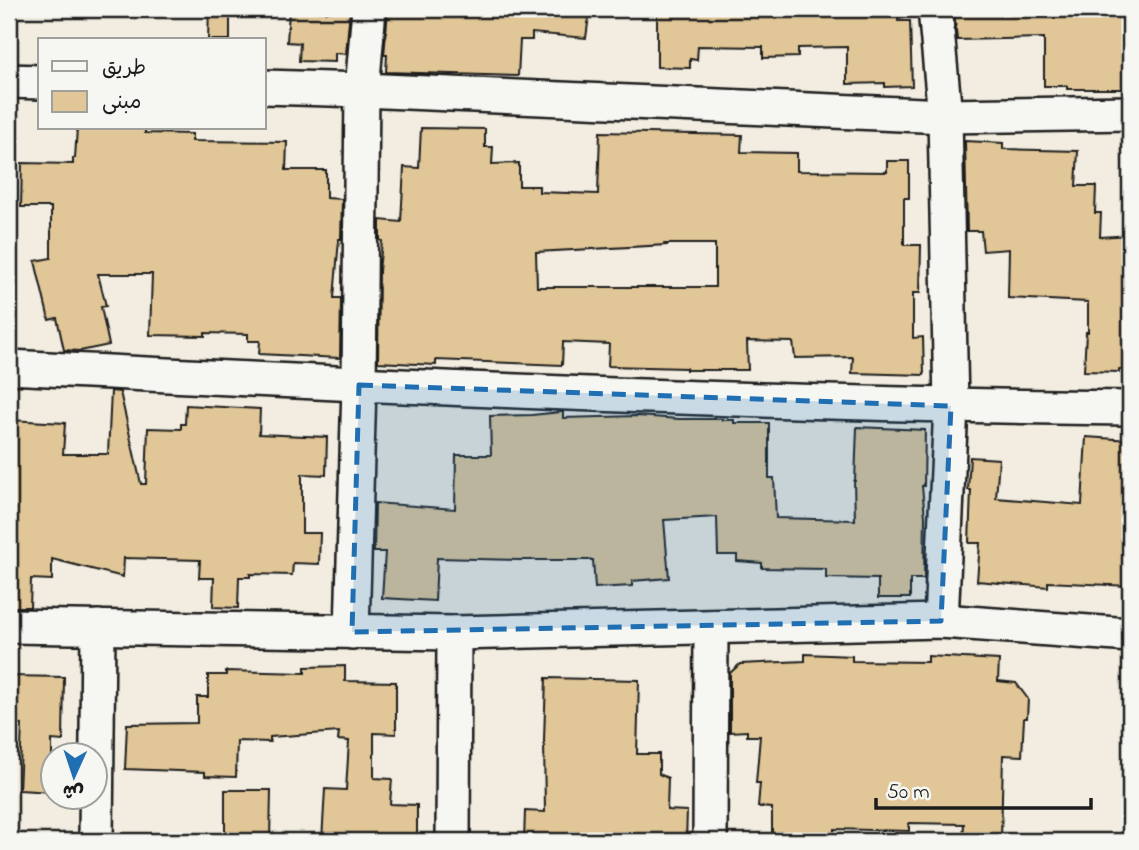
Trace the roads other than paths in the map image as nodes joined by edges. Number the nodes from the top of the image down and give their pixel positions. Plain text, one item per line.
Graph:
1 (369, 9) edge
2 (935, 9) edge
3 (9, 81) edge
4 (38, 82) edge
5 (266, 88) edge
6 (362, 90) junction
7 (1130, 113) edge
8 (945, 116) junction
9 (9, 367) edge
10 (359, 384) junction
11 (951, 406) junction
12 (1130, 408) edge
13 (941, 621) junction
14 (9, 626) edge
15 (98, 627) junction
16 (710, 627) junction
17 (352, 632) junction
18 (454, 633) junction
19 (1130, 635) edge
20 (96, 841) edge
21 (453, 841) edge
22 (710, 841) edge

1 - 6 street
2 - 8 street
3 - 4 street
5 - 6 street
6 - 8 street
6 - 10 street
7 - 8 street
8 - 11 street
9 - 10 street
10 - 11 street
10 - 17 street
11 - 12 street
11 - 13 street
13 - 16 street
13 - 19 street
14 - 15 street
15 - 17 street
15 - 20 street
16 - 18 street
16 - 22 street
17 - 18 street
18 - 21 street

